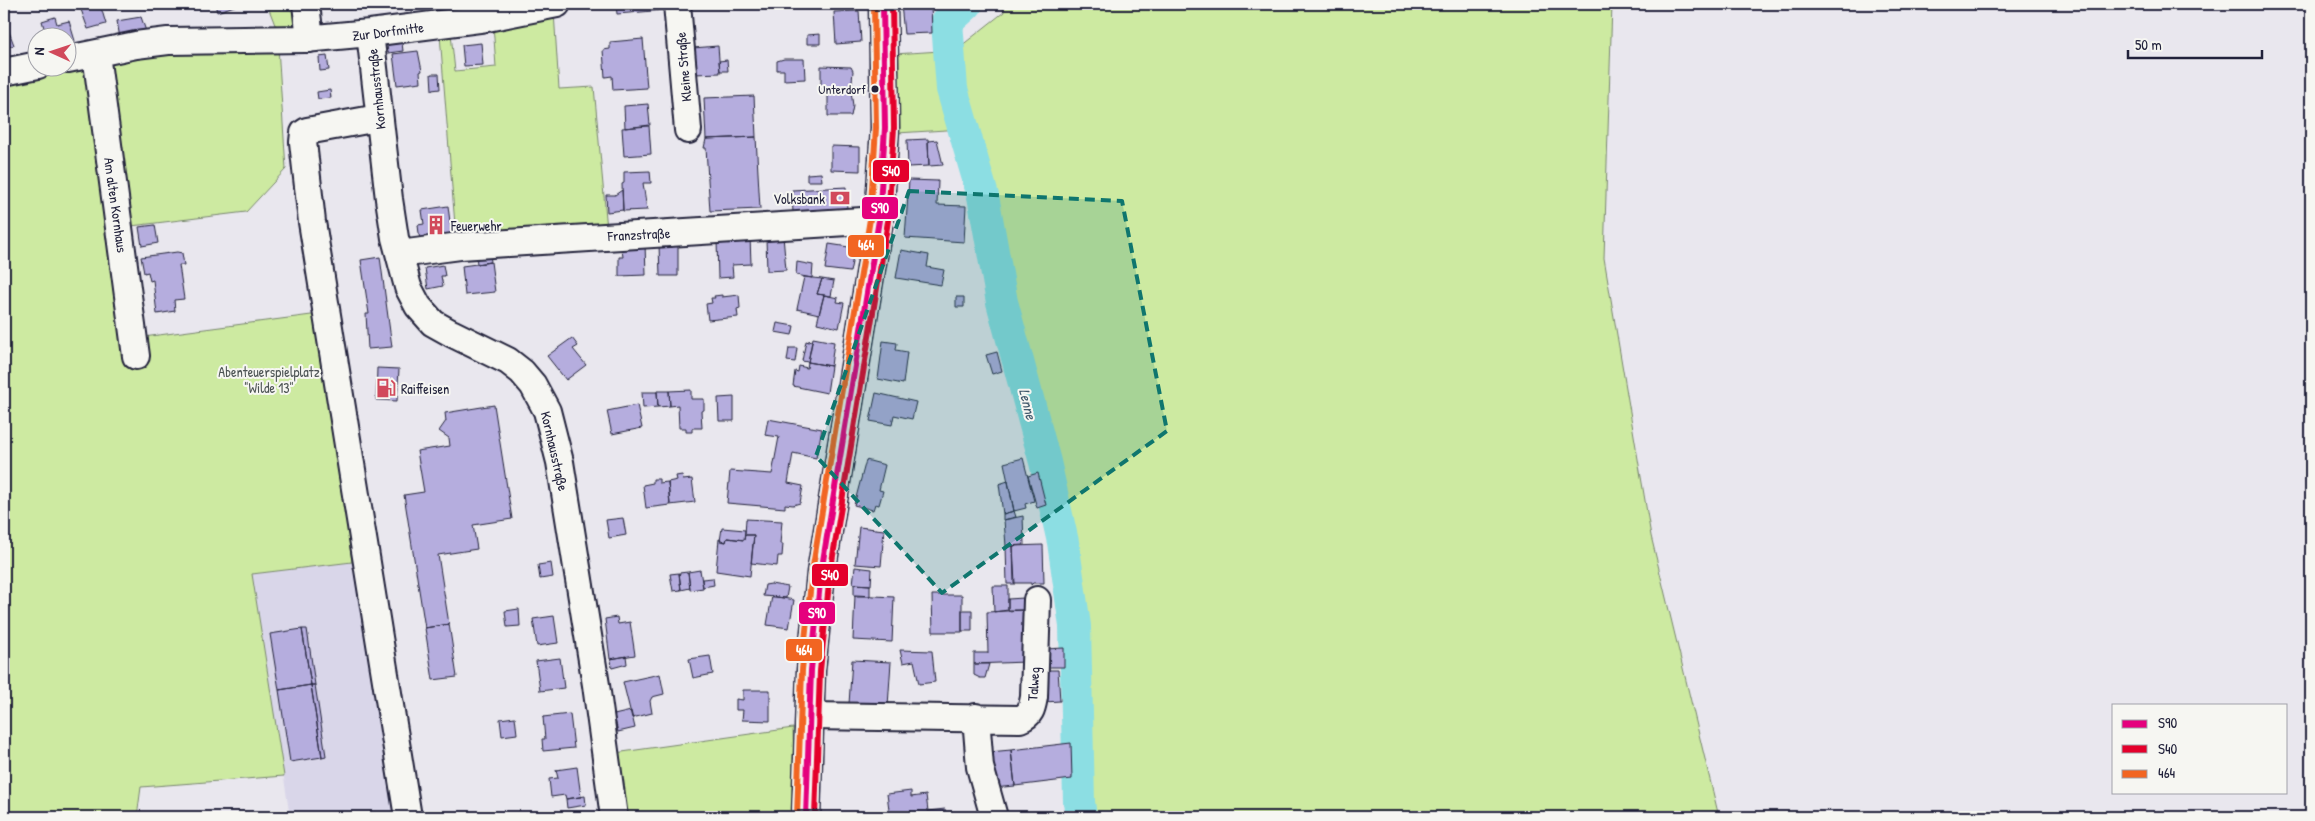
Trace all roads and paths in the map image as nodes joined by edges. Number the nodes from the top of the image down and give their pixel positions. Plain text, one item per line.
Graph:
1 (306, 4) edge
2 (557, 4) edge
3 (677, 4) edge
4 (882, 4) edge
5 (370, 34) junction
6 (310, 39) junction
7 (96, 54) junction
8 (78, 58) edge
9 (28, 68) edge
10 (4, 72) edge
11 (378, 118) junction
12 (688, 130) dead end
13 (879, 220) junction
14 (400, 254) junction
15 (136, 356) dead end
16 (1037, 600) dead end
17 (809, 716) junction
18 (976, 717) junction
19 (408, 817) edge
20 (614, 817) edge
21 (806, 817) edge
22 (994, 817) edge

1 - 6 street
2 - 5 street, Zur Dorfmitte
3 - 12 street, Kleine Straße
4 - 13 main road
5 - 6 street, Zur Dorfmitte
5 - 11 street, Kornhausstraße
6 - 7 street, Zur Dorfmitte
7 - 8 street
7 - 15 street, Am alten Kornhaus
9 - 10 street
11 - 14 street, Kornhausstraße
11 - 19 street
13 - 14 street, Franzstraße
13 - 17 main road
14 - 20 street, Kornhausstraße
16 - 18 street, Talweg
17 - 18 street, Talweg
17 - 21 main road
18 - 22 street

